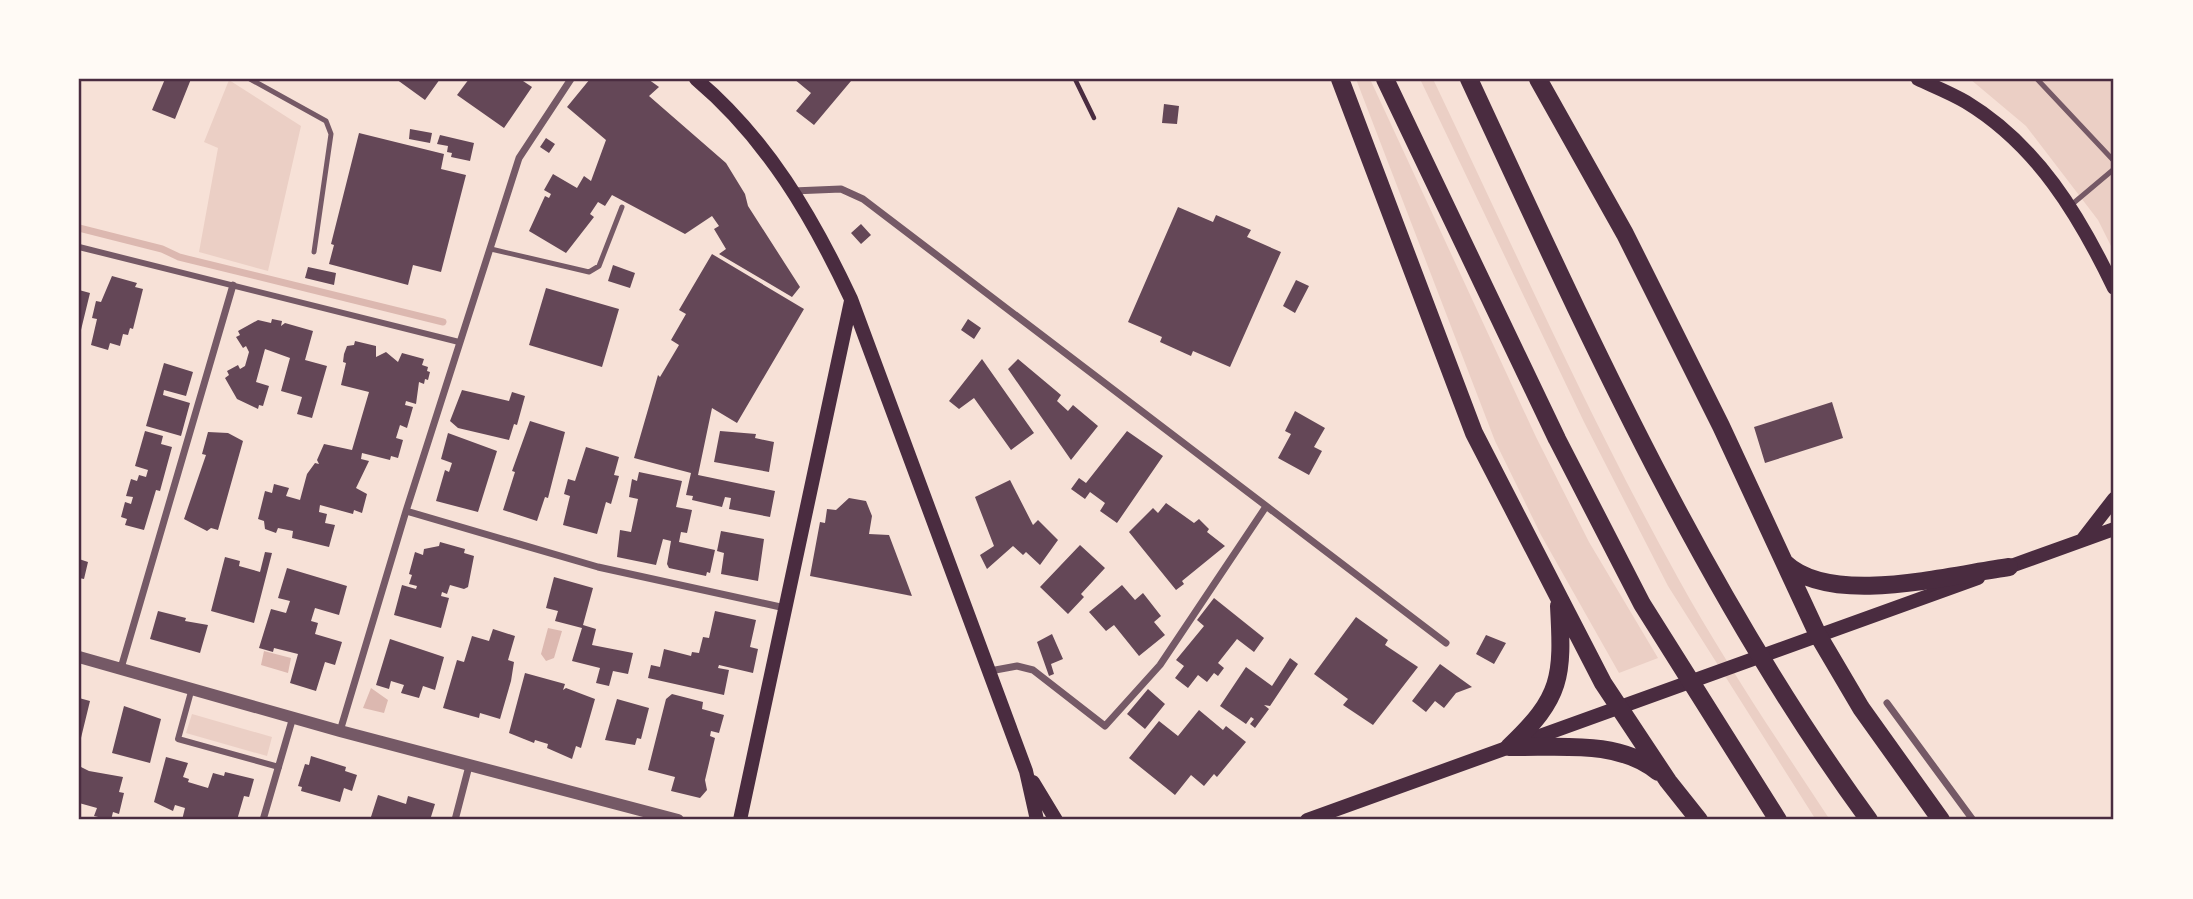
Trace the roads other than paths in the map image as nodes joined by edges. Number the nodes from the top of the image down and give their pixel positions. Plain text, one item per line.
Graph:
1 (250, 79) edge
2 (571, 79) edge
3 (696, 79) edge
4 (1340, 79) edge
5 (1385, 79) edge
6 (1469, 79) edge
7 (1538, 79) edge
8 (1918, 79) edge
9 (2037, 79) edge
10 (2114, 161) edge
11 (2114, 169) edge
12 (793, 191) junction
13 (2070, 206) junction
14 (622, 207) dead end
15 (79, 247) edge
16 (491, 249) junction
17 (314, 252) dead end
18 (233, 285) junction
19 (2114, 288) edge
20 (851, 299) junction
21 (459, 342) junction
22 (2114, 499) edge
23 (1265, 508) junction
24 (406, 511) junction
25 (2114, 529) edge
26 (2081, 541) junction
27 (1782, 560) junction
28 (2009, 567) junction
29 (1558, 599) junction
30 (785, 608) junction
31 (1818, 635) junction
32 (1446, 643) dead end
33 (79, 657) edge
34 (121, 668) junction
35 (990, 671) junction
36 (192, 688) junction
37 (1887, 703) dead end
38 (1619, 706) junction
39 (293, 717) junction
40 (340, 731) junction
41 (1508, 747) junction
42 (469, 766) junction
43 (279, 767) junction
44 (1026, 771) junction
45 (1668, 782) junction
46 (263, 820) edge
47 (455, 820) edge
48 (678, 820) edge
49 (740, 820) edge
50 (1037, 820) edge
51 (1056, 820) edge
52 (1307, 820) edge
53 (1699, 820) edge
54 (1778, 820) edge
55 (1869, 820) edge
56 (1941, 820) edge
57 (1973, 820) edge

1 - 17 lane
2 - 16 street
3 - 12 main road
4 - 29 highway
5 - 54 highway
6 - 55 highway
7 - 27 highway
8 - 13 main road
9 - 10 lane
11 - 13 lane
12 - 20 main road
12 - 23 street
13 - 19 main road
14 - 16 lane
15 - 18 street
16 - 21 street
18 - 21 street
18 - 34 street
20 - 30 main road
20 - 35 main road
21 - 24 street
22 - 26 main road
23 - 32 street
23 - 35 street
24 - 30 street
24 - 40 street
25 - 26 main road
26 - 28 main road
27 - 28 highway
27 - 31 highway
28 - 31 main road
29 - 38 highway
29 - 41 highway
30 - 49 main road
31 - 38 main road
31 - 56 highway
33 - 34 street
34 - 36 street
35 - 44 main road
36 - 39 street
36 - 43 street
37 - 57 street
38 - 41 main road
38 - 45 highway
39 - 40 street
39 - 43 street
40 - 42 street
41 - 45 highway
41 - 52 main road
42 - 47 street
42 - 48 street
43 - 46 street
44 - 50 main road
44 - 51 main road
45 - 53 highway

